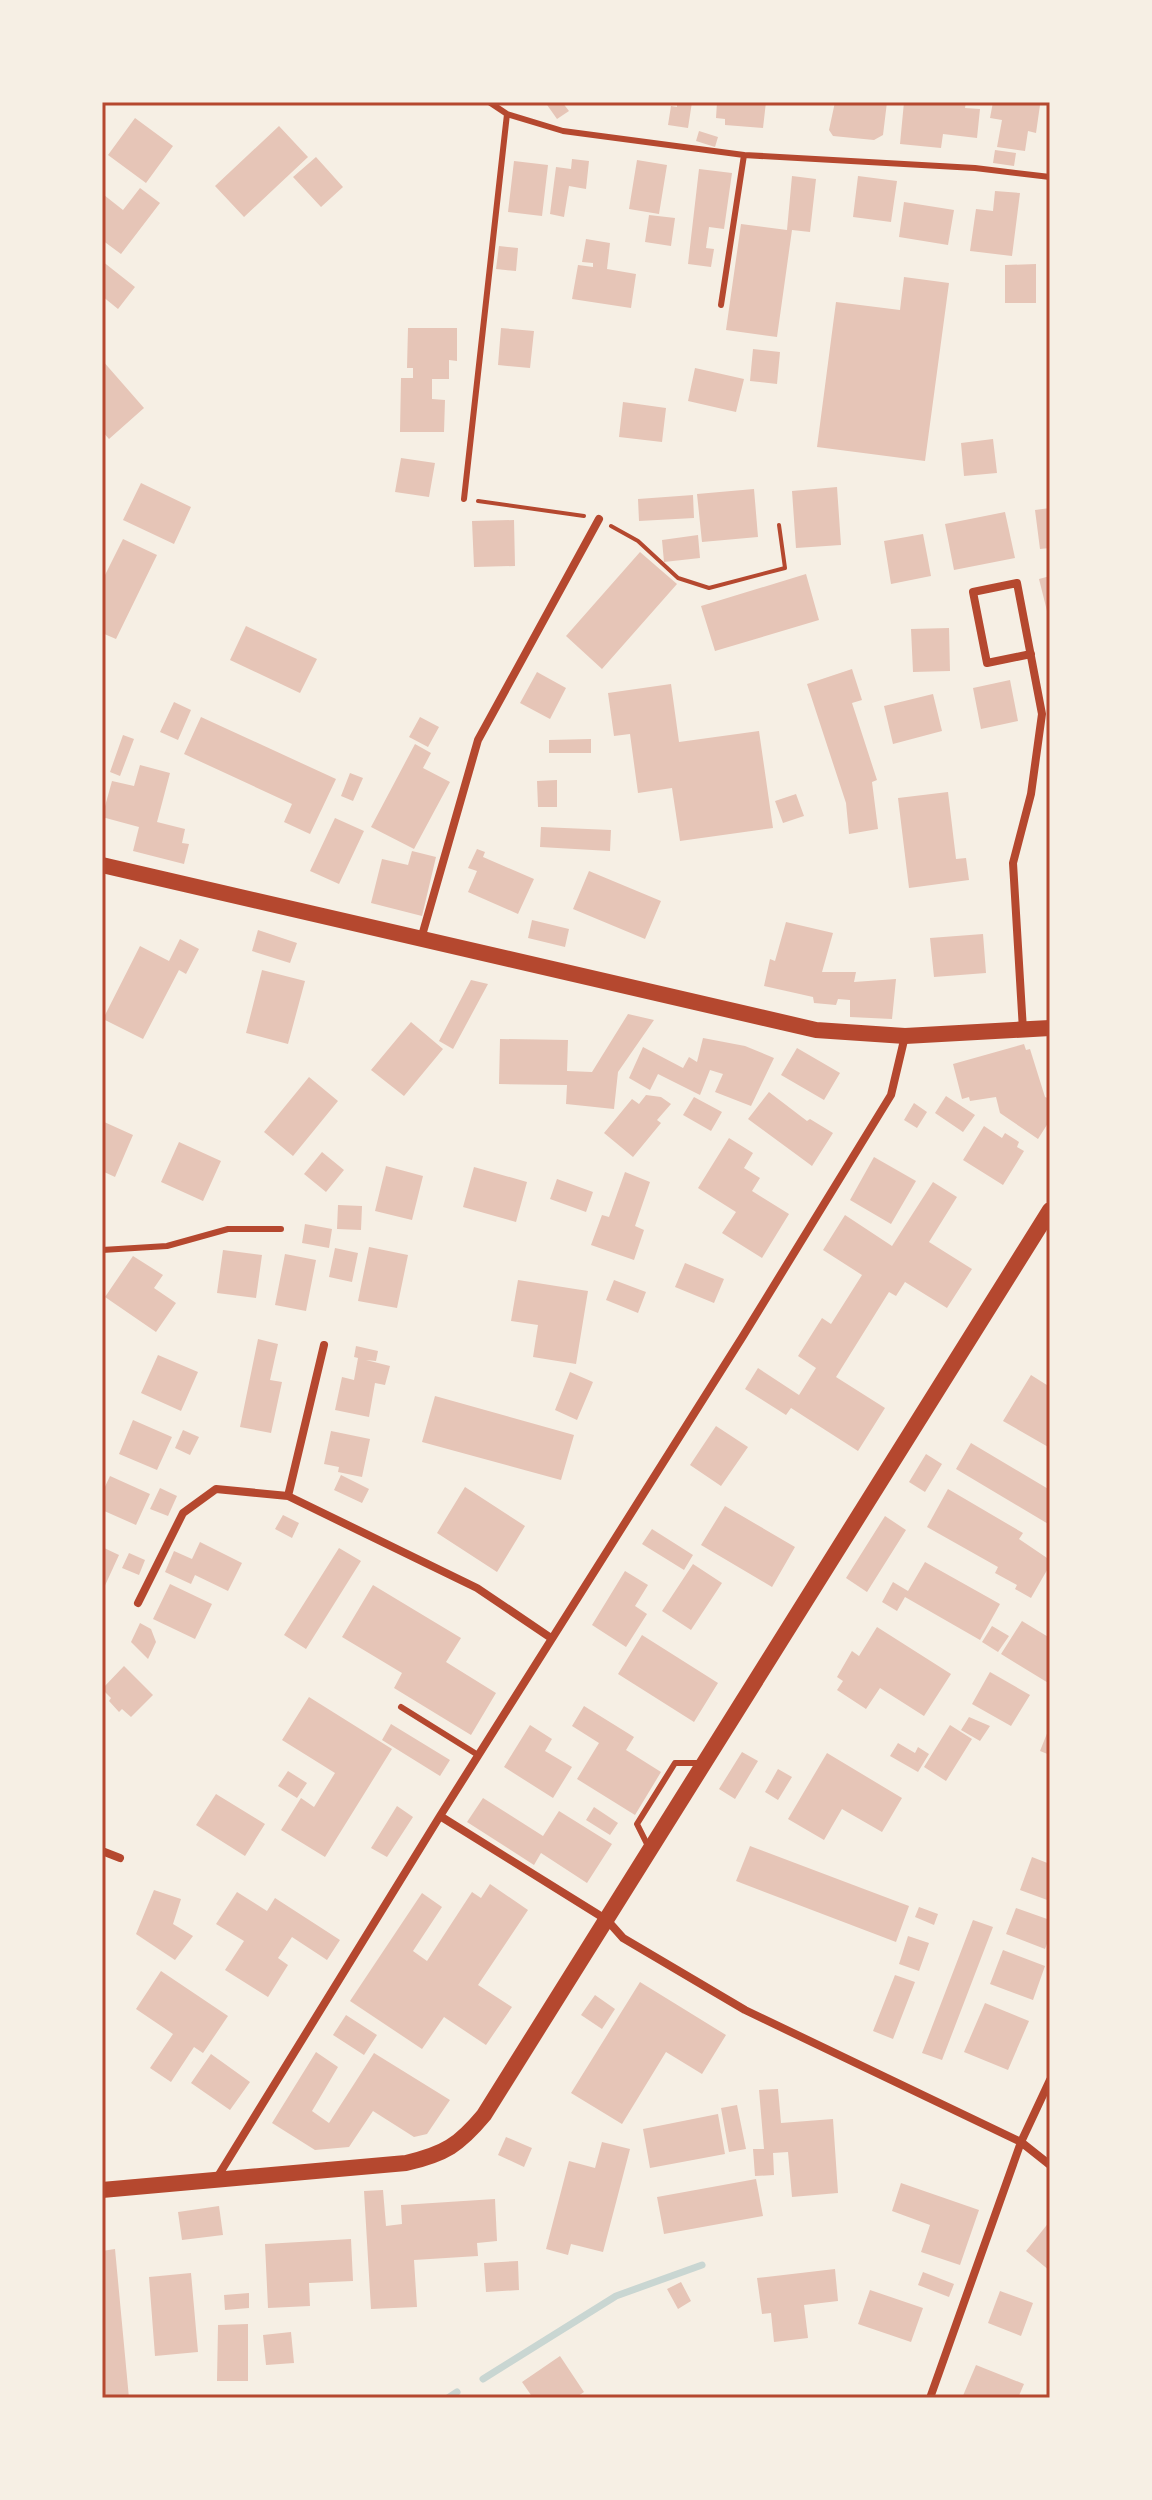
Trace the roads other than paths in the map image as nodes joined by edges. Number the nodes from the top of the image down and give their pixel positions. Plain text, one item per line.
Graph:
1 (489, 102) edge
2 (507, 114) junction
3 (744, 155) junction
4 (1050, 177) edge
5 (721, 305) dead end
6 (464, 499) road end
7 (599, 519) road end
8 (1031, 654) junction
9 (102, 865) edge
10 (421, 940) junction
11 (1050, 1028) edge
12 (1023, 1030) junction
13 (905, 1036) junction
14 (1049, 1212) edge
15 (281, 1229) dead end
16 (102, 1250) edge
17 (324, 1345) dead end
18 (288, 1496) junction
19 (138, 1603) dead end
20 (551, 1638) junction
21 (401, 1707) dead end
22 (478, 1755) junction
23 (704, 1763) junction
24 (440, 1816) junction
25 (650, 1849) junction
26 (102, 1851) edge
27 (120, 1858) dead end
28 (607, 1920) junction
29 (1050, 2080) edge
30 (1021, 2142) junction
31 (1050, 2165) edge
32 (215, 2181) junction
33 (102, 2190) edge
34 (930, 2398) edge

1 - 2 lane
2 - 3 lane
2 - 6 lane
3 - 4 lane
3 - 5 lane
7 - 10 street
8 - 8 street
8 - 12 street
9 - 10 main road
10 - 13 main road
11 - 12 main road
12 - 13 main road
13 - 20 street
14 - 23 main road
15 - 16 lane
17 - 18 street
18 - 19 street
18 - 20 street
20 - 22 street
21 - 22 lane
22 - 24 street
23 - 25 main road
23 - 25 lane
24 - 28 street
24 - 32 street
25 - 28 main road
26 - 27 street
28 - 30 street
28 - 32 main road
29 - 30 street
30 - 31 street
30 - 34 street
32 - 33 main road

